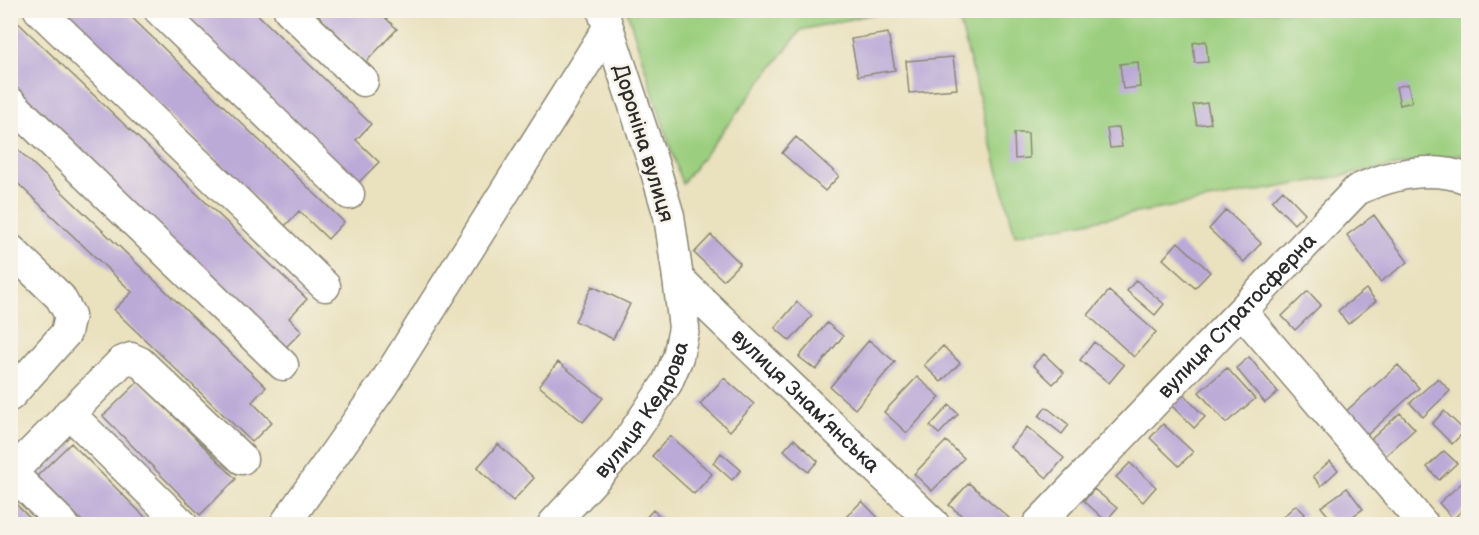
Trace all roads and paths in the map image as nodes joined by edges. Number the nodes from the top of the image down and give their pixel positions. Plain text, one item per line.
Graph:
1 (39, 10) edge
2 (159, 10) edge
3 (290, 10) edge
4 (605, 19) edge
5 (363, 81) dead end
6 (10, 102) edge
7 (1468, 179) edge
8 (349, 194) dead end
9 (10, 249) edge
10 (678, 278) junction
11 (325, 286) dead end
12 (1242, 312) junction
13 (284, 365) dead end
14 (10, 396) edge
15 (69, 413) junction
16 (242, 459) dead end
17 (11, 473) edge
18 (63, 525) edge
19 (182, 525) edge
20 (285, 525) edge
21 (553, 525) edge
22 (934, 525) edge
23 (1038, 525) edge
24 (1423, 525) edge

1 - 11 street
2 - 8 street
3 - 5 street
4 - 10 street, Дороніна вулиця
4 - 20 street
6 - 13 street
7 - 12 street, вулиця Стратосферна
9 - 14 street
10 - 21 street, вулиця Кедрова
10 - 22 street, вулиця Знам’янська
12 - 23 street, вулиця Стратосферна
12 - 24 street
15 - 16 street
15 - 17 street
15 - 19 street
17 - 18 street

